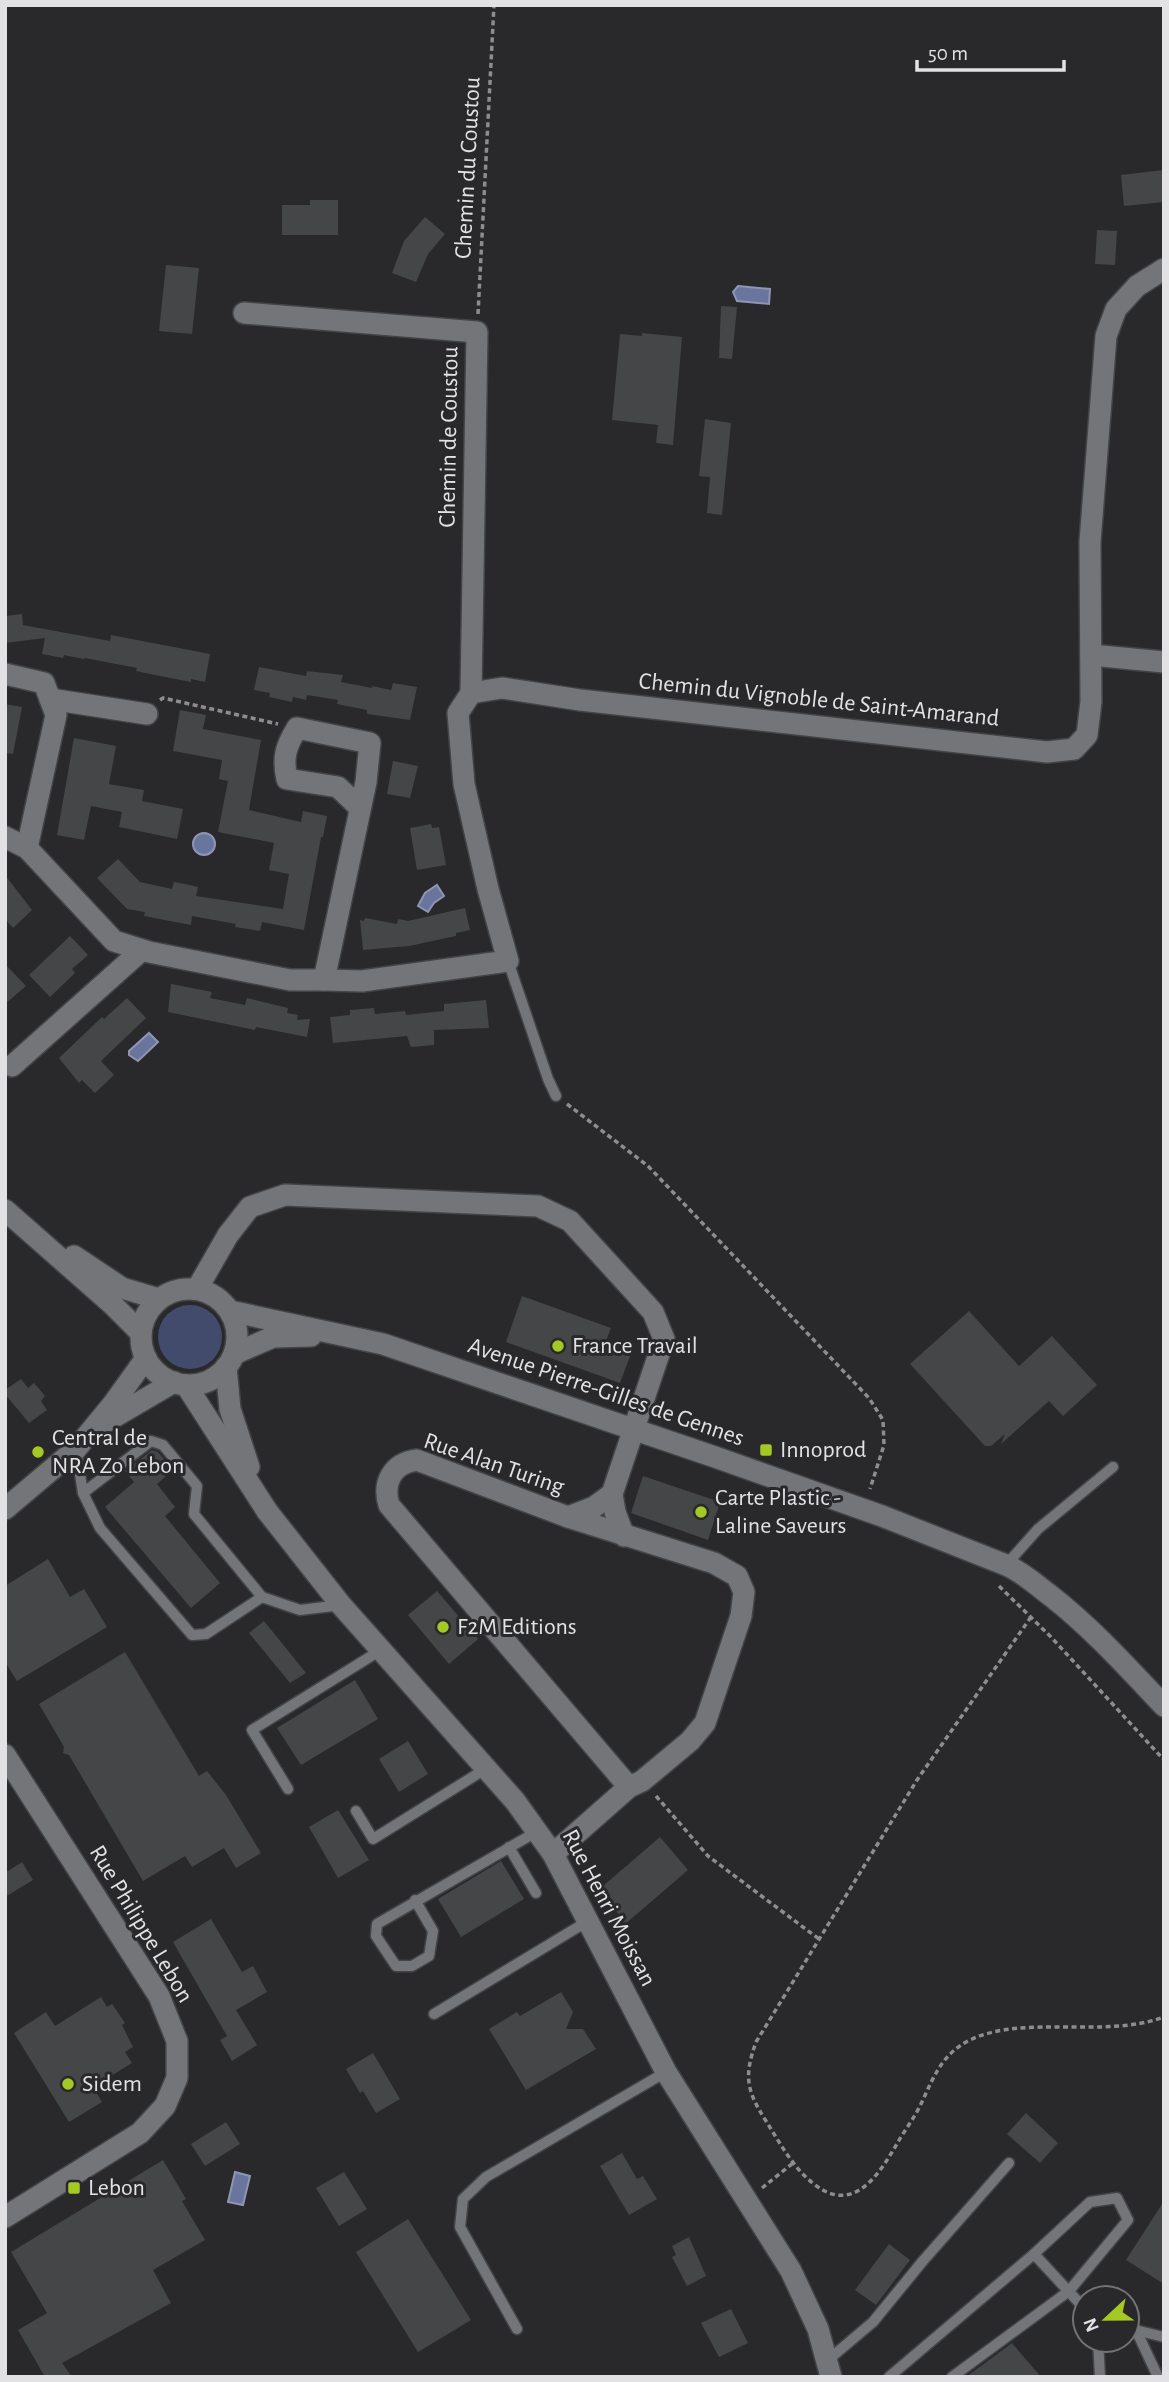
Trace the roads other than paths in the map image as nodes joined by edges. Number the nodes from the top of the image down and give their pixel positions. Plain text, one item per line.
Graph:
1 (1164, 269) edge
2 (244, 313) dead end
3 (1091, 655) junction
4 (1164, 662) edge
5 (5, 674) edge
6 (471, 693) junction
7 (50, 699) junction
8 (147, 714) road end
9 (360, 808) junction
10 (5, 837) edge
11 (27, 848) junction
12 (142, 950) junction
13 (508, 961) junction
14 (324, 981) junction
15 (12, 1066) dead end
16 (556, 1096) road end
17 (5, 1210) edge
18 (197, 1289) junction
19 (159, 1299) junction
20 (230, 1311) junction
21 (141, 1333) junction
22 (341, 1335) junction
23 (146, 1359) junction
24 (230, 1360) junction
25 (180, 1384) junction
26 (93, 1429) junction
27 (634, 1430) junction
28 (75, 1449) junction
29 (1113, 1467) dead end
30 (83, 1493) junction
31 (612, 1494) junction
32 (5, 1509) edge
33 (267, 1511) junction
34 (568, 1517) junction
35 (624, 1536) junction
36 (1006, 1565) junction
37 (262, 1597) junction
38 (341, 1605) junction
39 (381, 1650) junction
40 (1164, 1706) edge
41 (5, 1755) edge
42 (487, 1768) junction
43 (636, 1784) junction
44 (288, 1789) dead end
45 (356, 1811) dead end
46 (538, 1831) junction
47 (509, 1847) junction
48 (552, 1854) junction
49 (536, 1893) dead end
50 (415, 1900) junction
51 (588, 1921) junction
52 (434, 2014) dead end
53 (666, 2072) junction
54 (1009, 2163) dead end
55 (5, 2217) edge
56 (1034, 2254) junction
57 (1069, 2291) junction
58 (1071, 2293) edge
59 (517, 2329) dead end
60 (1141, 2331) edge
61 (1164, 2337) edge
62 (1141, 2347) edge
63 (1099, 2354) edge
64 (830, 2368) edge
65 (888, 2377) edge
66 (952, 2377) edge
67 (1100, 2377) edge
68 (1158, 2377) edge

1 - 3 street, Chemin du Vignoble de Saint-Amarand
2 - 6 street, Chemin de Coustou
3 - 4 street
3 - 6 street, Chemin du Vignoble de Saint-Amarand
5 - 7 street
6 - 13 street
7 - 8 street
7 - 11 street
9 - 9 street
9 - 14 street
10 - 11 street
11 - 12 street
12 - 14 street
12 - 15 street
13 - 14 street
13 - 16 lane
17 - 19 street
17 - 21 street
18 - 19 street
18 - 20 street
18 - 27 street
19 - 21 street
20 - 22 street, Avenue Pierre-Gilles de Gennes
20 - 24 street
21 - 23 street
22 - 24 street, Avenue Pierre-Gilles de Gennes
22 - 27 street, Avenue Pierre-Gilles de Gennes
23 - 25 street
23 - 26 street
24 - 25 street
24 - 33 street, Rue Henri Moissan
25 - 26 street
25 - 33 street, Rue Henri Moissan
26 - 28 street
27 - 31 street
27 - 36 street, Avenue Pierre-Gilles de Gennes
28 - 30 lane
28 - 32 street
29 - 36 lane
30 - 37 lane
30 - 37 lane
31 - 34 street, Rue Alan Turing
31 - 35 street
33 - 38 street, Rue Henri Moissan
34 - 35 street, Rue Alan Turing
34 - 43 street, Rue Alan Turing
35 - 43 street, Rue Alan Turing
36 - 40 street, Avenue Pierre-Gilles de Gennes
37 - 38 lane
38 - 39 street, Rue Henri Moissan
39 - 42 street, Rue Henri Moissan
39 - 44 lane
41 - 55 street, Rue Philippe Lebon
42 - 45 lane
42 - 46 street, Rue Henri Moissan
43 - 48 street, Rue Alan Turing
46 - 47 lane
46 - 48 street, Rue Henri Moissan
47 - 49 lane
47 - 50 lane
48 - 51 street, Rue Henri Moissan
50 - 50 lane
51 - 52 lane
51 - 53 street, Rue Henri Moissan
53 - 59 lane
53 - 64 street, Rue Henri Moissan
54 - 64 lane
56 - 57 lane
56 - 57 lane
56 - 65 lane
57 - 58 lane
57 - 66 lane
60 - 61 lane
62 - 68 lane
63 - 67 lane

